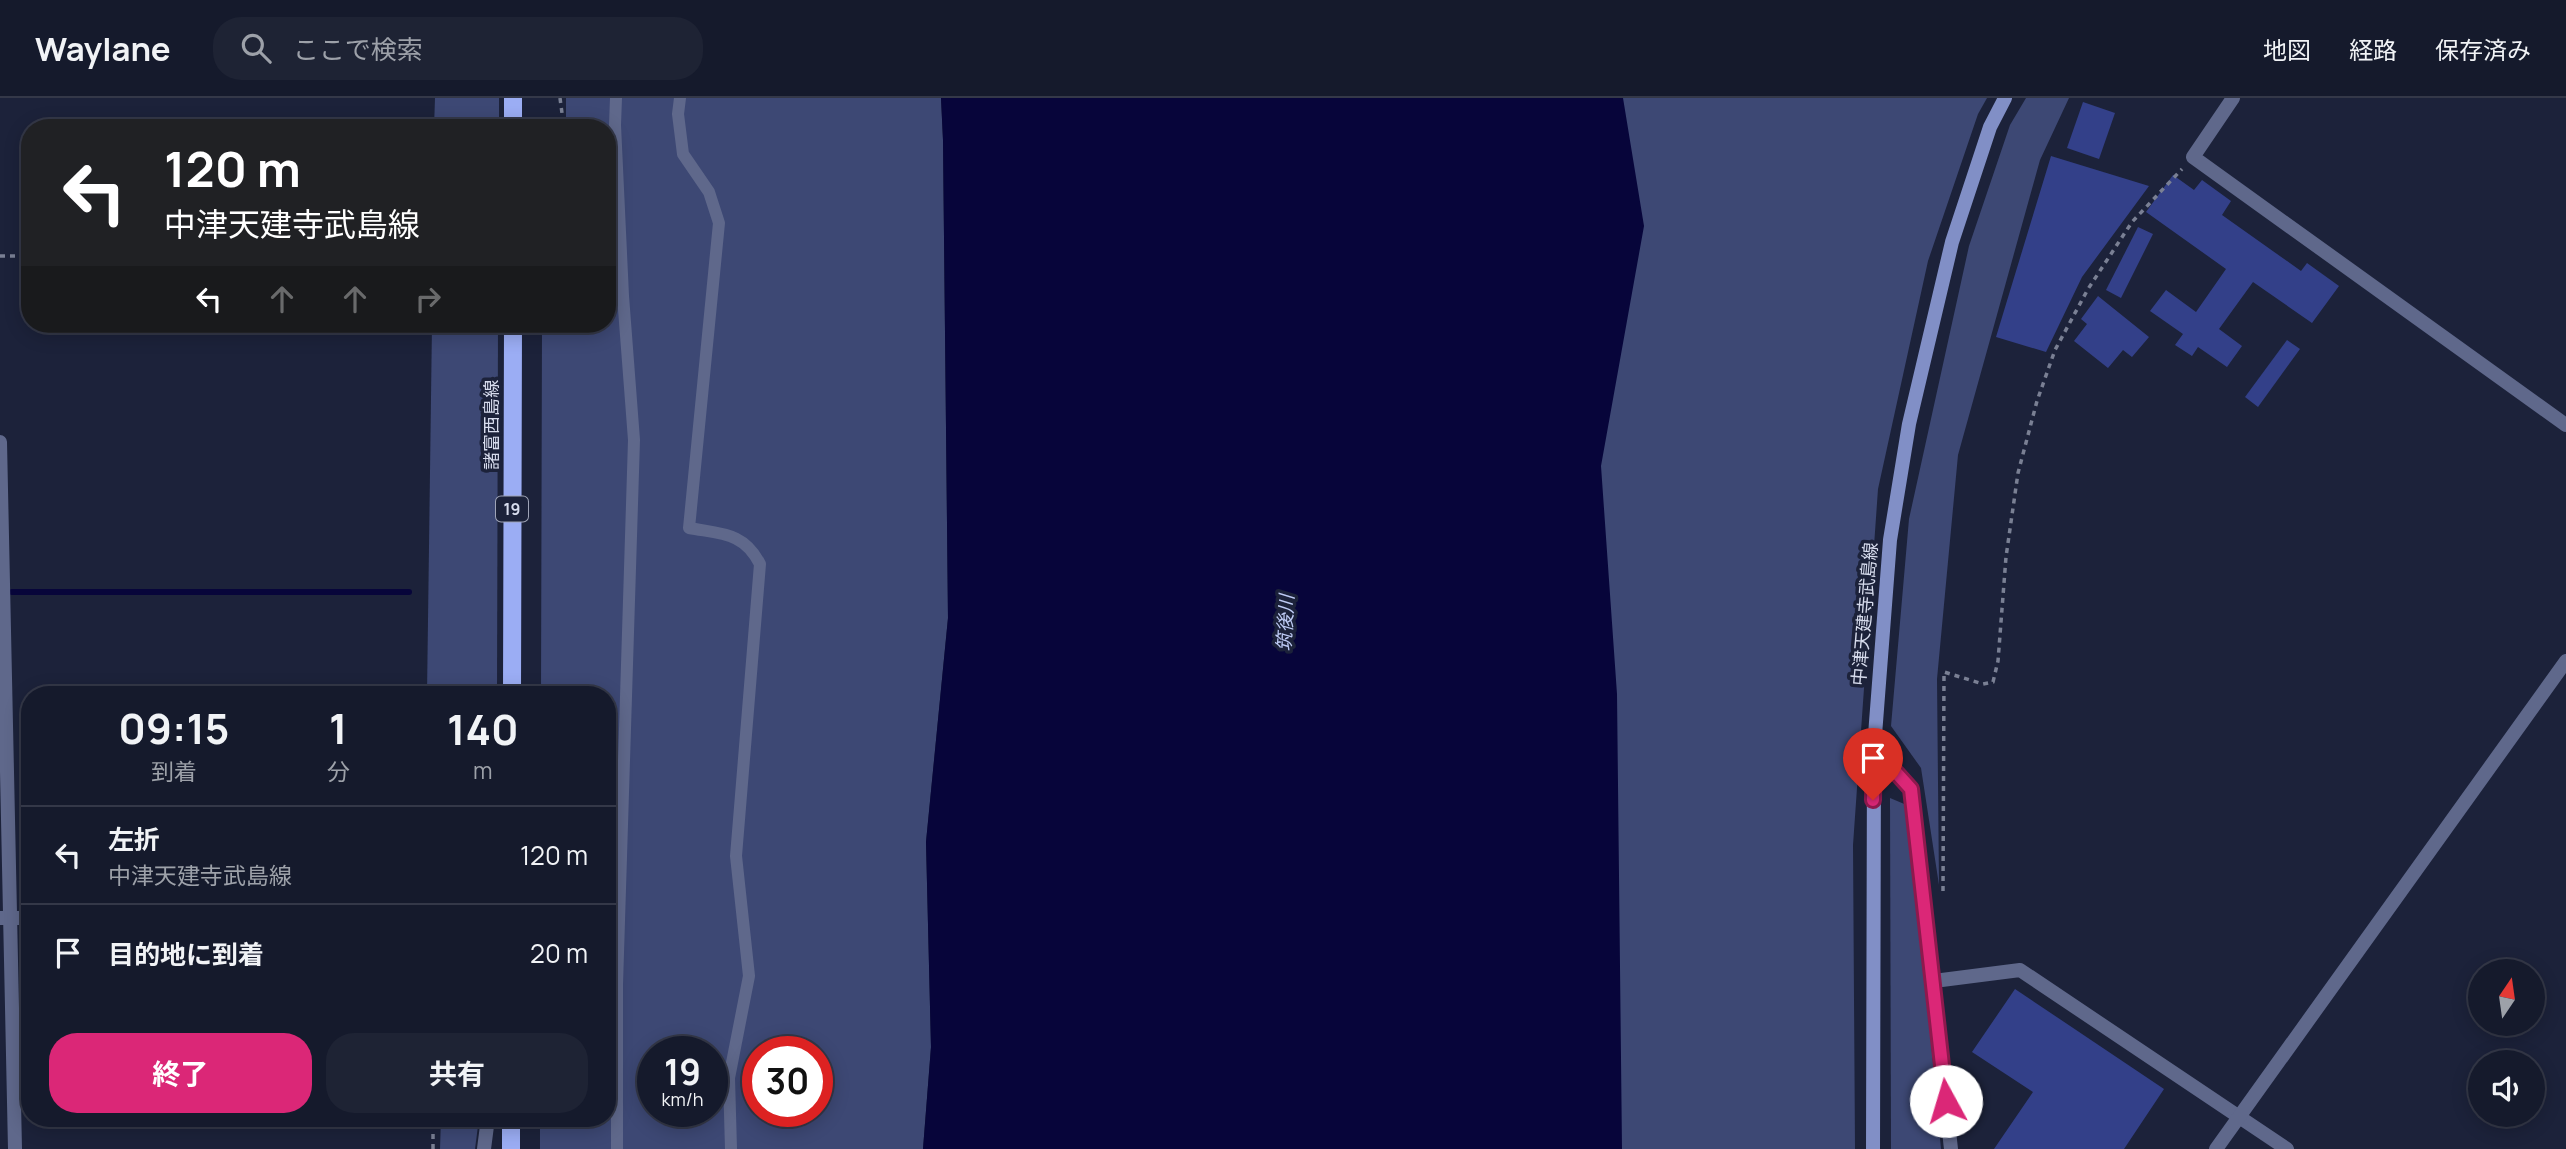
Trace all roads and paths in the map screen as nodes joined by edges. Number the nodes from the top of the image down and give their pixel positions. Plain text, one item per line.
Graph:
1 (513, 98) edge
2 (560, 98) edge
3 (616, 98) edge
4 (680, 98) edge
5 (2005, 98) edge
6 (2233, 98) edge
7 (513, 119) edge
8 (563, 119) edge
9 (615, 119) edge
10 (616, 146) edge
11 (2193, 157) junction
12 (0, 256) edge
13 (21, 256) edge
14 (513, 333) edge
15 (2566, 425) edge
16 (0, 442) edge
17 (2566, 661) edge
18 (512, 686) edge
19 (1874, 748) junction
20 (1943, 891) dead end
21 (4, 918) edge
22 (1934, 981) junction
23 (2240, 1116) junction
24 (433, 1127) edge
25 (487, 1127) edge
26 (511, 1127) edge
27 (15, 1149) edge
28 (433, 1149) edge
29 (484, 1149) edge
30 (511, 1149) edge
31 (617, 1149) edge
32 (731, 1149) edge
33 (1873, 1149) edge
34 (1951, 1149) edge
35 (2216, 1149) edge
36 (2287, 1149) edge

1 - 7 main road
2 - 8 path
3 - 9 lane
4 - 32 lane
5 - 19 main road, 中津天建寺武島線
6 - 11 street
10 - 31 lane
11 - 15 street
11 - 20 path
12 - 13 path
14 - 18 main road, 諸富西島線 / 19
16 - 21 street
17 - 23 street
19 - 22 street
19 - 33 main road, 中津天建寺武島線
21 - 27 street
22 - 23 street
22 - 34 street
23 - 35 street
23 - 36 street
24 - 28 path
25 - 29 street
26 - 30 main road

